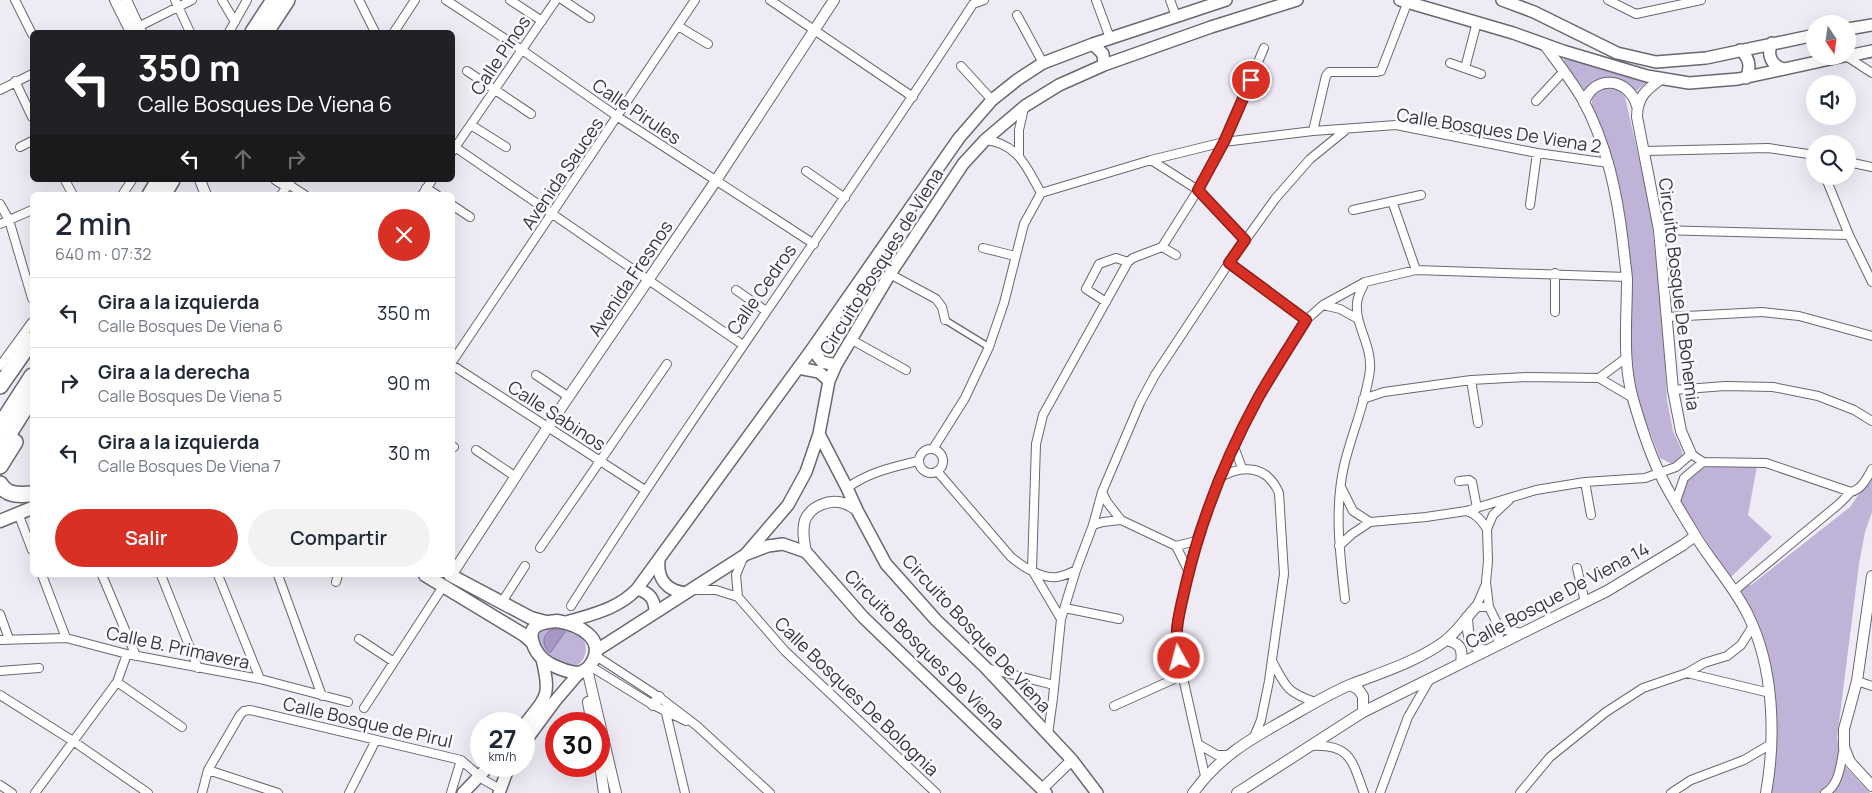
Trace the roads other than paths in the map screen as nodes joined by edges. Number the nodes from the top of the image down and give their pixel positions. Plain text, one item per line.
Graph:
1 (15, 0) edge
2 (116, 0) edge
3 (126, 0) edge
4 (192, 0) edge
5 (222, 0) edge
6 (247, 0) edge
7 (274, 0) edge
8 (287, 0) edge
9 (359, 0) edge
10 (416, 0) edge
11 (446, 0) edge
12 (510, 0) edge
13 (563, 0) edge
14 (695, 0) edge
15 (770, 0) edge
16 (834, 0) edge
17 (984, 0) edge
18 (1096, 0) edge
19 (1170, 0) edge
20 (1226, 0) edge
21 (1297, 0) edge
22 (1502, 0) edge
23 (1611, 0) edge
24 (1701, 0) edge
25 (553, 1) edge
26 (1404, 1) edge
27 (970, 2) edge
28 (176, 3) edge
29 (1439, 5) edge
30 (1017, 14) dead end
31 (1176, 16) junction
32 (590, 18) dead end
33 (542, 21) junction
34 (235, 22) junction
35 (1477, 22) junction
36 (1872, 25) edge
37 (678, 26) junction
38 (1856, 28) edge
39 (30, 30) edge
40 (137, 30) edge
41 (138, 30) edge
42 (139, 30) edge
43 (189, 30) edge
44 (230, 30) edge
45 (254, 30) edge
46 (267, 30) edge
47 (374, 30) edge
48 (399, 30) edge
49 (814, 30) junction
50 (1806, 37) edge
51 (1109, 39) junction
52 (1772, 43) junction
53 (708, 44) dead end
54 (1093, 44) junction
55 (1544, 44) junction
56 (1264, 48) dead end
57 (522, 50) junction
58 (1740, 50) junction
59 (1872, 51) edge
60 (1856, 54) edge
61 (1043, 63) junction
62 (1109, 63) junction
63 (1450, 63) dead end
64 (1856, 63) edge
65 (1806, 64) edge
66 (961, 66) dead end
67 (1465, 68) junction
68 (1784, 69) junction
69 (467, 71) dead end
70 (1564, 71) junction
71 (1872, 73) edge
72 (1481, 74) dead end
73 (30, 75) edge
74 (1746, 78) junction
75 (1661, 79) junction
76 (15, 81) junction
77 (0, 90) edge
78 (495, 91) junction
79 (913, 97) junction
80 (992, 100) junction
81 (1536, 101) dead end
82 (1584, 103) junction
83 (1025, 106) junction
84 (1637, 106) junction
85 (30, 113) edge
86 (531, 114) dead end
87 (618, 117) junction
88 (471, 125) junction
89 (1347, 128) junction
90 (1313, 131) junction
91 (985, 140) junction
92 (30, 142) edge
93 (1224, 142) junction
94 (20, 147) dead end
95 (455, 147) edge
96 (506, 147) dead end
97 (455, 149) edge
98 (1645, 151) junction
99 (1537, 153) junction
100 (1806, 154) edge
101 (1019, 155) junction
102 (1151, 160) junction
103 (1609, 163) junction
104 (1856, 164) edge
105 (1872, 167) edge
106 (806, 171) dead end
107 (716, 182) junction
108 (288, 184) edge
109 (1829, 185) edge
110 (1198, 190) junction
111 (300, 192) edge
112 (1041, 193) junction
113 (1420, 195) dead end
114 (845, 198) junction
115 (1392, 201) junction
116 (0, 204) edge
117 (1530, 205) dead end
118 (455, 207) edge
119 (1353, 210) dead end
120 (30, 211) edge
121 (552, 214) junction
122 (470, 217) dead end
123 (9, 220) junction
124 (0, 224) edge
125 (1659, 230) junction
126 (1849, 235) junction
127 (1245, 240) junction
128 (814, 244) junction
129 (1162, 247) junction
130 (983, 248) dead end
131 (1176, 255) dead end
132 (1015, 256) junction
133 (1128, 262) junction
134 (1229, 263) junction
135 (1416, 270) junction
136 (1555, 273) junction
137 (890, 274) junction
138 (1627, 277) junction
139 (649, 280) junction
140 (1365, 282) junction
141 (1872, 282) edge
142 (736, 290) dead end
143 (30, 291) edge
144 (1106, 302) junction
145 (1323, 305) junction
146 (766, 311) junction
147 (1555, 312) dead end
148 (1667, 317) junction
149 (1358, 319) junction
150 (945, 320) joint
151 (1306, 320) junction
152 (30, 325) edge
153 (1872, 336) edge
154 (852, 340) junction
155 (30, 343) edge
156 (743, 345) junction
157 (989, 347) junction
158 (812, 349) junction
159 (1626, 358) junction
160 (455, 360) edge
161 (668, 364) dead end
162 (836, 365) junction
163 (0, 366) edge
164 (455, 366) edge
165 (798, 368) junction
166 (906, 370) dead end
167 (536, 375) dead end
168 (1599, 378) junction
169 (30, 379) edge
170 (1471, 380) junction
171 (829, 381) junction
172 (1368, 384) junction
173 (0, 386) edge
174 (1673, 390) junction
175 (1384, 392) junction
176 (569, 398) junction
177 (1633, 398) junction
178 (1363, 399) junction
179 (30, 400) edge
180 (30, 420) edge
181 (1872, 421) edge
182 (1478, 422) dead end
183 (0, 426) edge
184 (548, 427) junction
185 (819, 434) junction
186 (1234, 447) junction
187 (0, 448) edge
188 (934, 449) junction
189 (476, 450) dead end
190 (1691, 454) junction
191 (601, 461) junction
192 (918, 461) junction
193 (1703, 462) junction
194 (0, 466) edge
195 (1242, 468) junction
196 (1872, 469) edge
197 (937, 472) junction
198 (1659, 472) junction
199 (516, 477) junction
200 (1219, 478) junction
201 (1459, 481) dead end
202 (1585, 482) junction
203 (0, 484) edge
204 (1340, 485) junction
205 (847, 488) junction
206 (645, 490) junction
207 (1102, 492) junction
208 (1851, 492) junction
209 (30, 494) edge
210 (1512, 497) junction
211 (1676, 501) junction
212 (30, 503) edge
213 (1477, 508) junction
214 (30, 509) edge
215 (857, 510) junction
216 (1466, 511) junction
217 (18, 513) junction
218 (0, 515) edge
219 (1591, 515) dead end
220 (1121, 520) junction
221 (0, 522) edge
222 (1370, 522) junction
223 (1093, 526) junction
224 (1487, 529) junction
225 (1695, 536) junction
226 (1196, 541) junction
227 (30, 545) edge
228 (1176, 546) junction
229 (1339, 546) junction
230 (540, 548) dead end
231 (806, 552) junction
232 (745, 555) junction
233 (659, 560) junction
234 (526, 566) dead end
235 (1577, 568) dead end
236 (455, 569) edge
237 (1032, 570) junction
238 (1076, 570) junction
239 (1189, 572) junction
240 (1872, 576) edge
241 (43, 577) edge
242 (103, 577) edge
243 (162, 577) edge
244 (219, 577) edge
245 (279, 577) edge
246 (450, 577) edge
247 (1486, 582) junction
248 (638, 589) junction
249 (1734, 591) junction
250 (688, 592) junction
251 (738, 597) junction
252 (1345, 599) dead end
253 (502, 602) junction
254 (1585, 602) junction
255 (571, 606) dead end
256 (1476, 607) junction
257 (1489, 607) junction
258 (1064, 608) junction
259 (655, 613) junction
260 (0, 614) edge
261 (1467, 617) junction
262 (1061, 619) junction
263 (1119, 619) dead end
264 (546, 622) junction
265 (567, 622) junction
266 (1753, 626) junction
267 (1500, 629) junction
268 (1523, 633) junction
269 (66, 638) junction
270 (10, 639) junction
271 (359, 639) dead end
272 (0, 640) edge
273 (1447, 640) junction
274 (532, 642) junction
275 (1496, 646) junction
276 (1486, 651) junction
277 (127, 654) junction
278 (136, 656) junction
279 (542, 659) junction
280 (1272, 661) junction
281 (394, 662) junction
282 (1461, 663) junction
283 (589, 664) junction
284 (985, 667) junction
285 (39, 668) dead end
286 (198, 668) junction
287 (0, 670) edge
288 (1687, 673) junction
289 (1183, 675) junction
290 (1431, 677) junction
291 (260, 679) junction
292 (1857, 681) junction
293 (117, 682) junction
294 (1054, 685) junction
295 (1350, 685) junction
296 (1872, 686) edge
297 (1770, 693) junction
298 (0, 695) edge
299 (322, 696) junction
300 (656, 701) junction
301 (348, 702) dead end
302 (1315, 702) junction
303 (1114, 706) dead end
304 (364, 708) dead end
305 (534, 712) edge
306 (591, 712) edge
307 (597, 712) edge
308 (666, 712) junction
309 (1363, 712) junction
310 (697, 726) junction
311 (182, 727) dead end
312 (535, 728) edge
313 (1048, 734) junction
314 (1254, 737) junction
315 (376, 740) junction
316 (73, 741) junction
317 (1198, 744) junction
318 (1771, 744) junction
319 (1308, 746) junction
320 (1844, 747) junction
321 (1227, 755) junction
322 (461, 760) junction
323 (1072, 760) junction
324 (470, 768) edge
325 (208, 770) junction
326 (1205, 776) junction
327 (479, 777) edge
328 (481, 777) edge
329 (497, 777) edge
330 (504, 777) edge
331 (607, 777) edge
332 (608, 777) edge
333 (0, 785) edge
334 (1872, 786) edge
335 (499, 791) edge
336 (767, 792) edge
337 (1042, 792) edge
338 (12, 793) edge
339 (35, 793) edge
340 (148, 793) edge
341 (202, 793) edge
342 (278, 793) edge
343 (349, 793) edge
344 (451, 793) edge
345 (463, 793) edge
346 (604, 793) edge
347 (616, 793) edge
348 (685, 793) edge
349 (936, 793) edge
350 (1097, 793) edge
351 (1194, 793) edge
352 (1237, 793) edge
353 (1364, 793) edge
354 (1380, 793) edge
355 (1520, 793) edge
356 (1671, 793) edge
357 (1767, 793) edge
358 (1825, 793) edge

1 - 39 street
2 - 40 street
3 - 41 street
4 - 28 street
5 - 34 street
6 - 34 street
7 - 45 highway
8 - 46 highway
9 - 47 street
10 - 48 street
11 - 57 street, Calle Pirules
12 - 33 street
13 - 32 street
14 - 37 street, Avenida Sauces
15 - 49 street
16 - 49 street, Avenida Fresnos
17 - 27 street, Calle Cedros
18 - 51 street
19 - 31 street
20 - 31 main road, Circuito Bosques de Viena
21 - 62 main road, Circuito Bosques de Viena
22 - 58 main road
23 - 24 street
25 - 33 street, Calle Pinos
26 - 29 main road
26 - 90 street
27 - 79 street, Calle Cedros
28 - 42 street
28 - 43 street
29 - 35 main road
30 - 61 street
31 - 51 main road, Circuito Bosques de Viena
33 - 57 street, Calle Pinos
34 - 44 street
35 - 55 main road
35 - 67 street
36 - 38 main road
37 - 53 street
37 - 87 street, Avenida Sauces
49 - 79 street
49 - 107 street, Avenida Fresnos
50 - 52 main road
51 - 54 main road, Circuito Bosques de Viena
51 - 62 main road
52 - 58 main road
52 - 68 main road
54 - 61 main road, Circuito Bosques de Viena
54 - 62 main road
55 - 70 street
55 - 75 main road
56 - 93 street
57 - 78 street, Calle Pinos
57 - 87 street, Calle Pirules
58 - 74 main road
59 - 60 main road
61 - 80 main road, Circuito Bosques de Viena
62 - 83 main road, Circuito Bosques de Viena
63 - 67 street
64 - 71 street
65 - 68 main road
66 - 80 street
67 - 72 street
68 - 74 main road
69 - 78 street
70 - 81 street
70 - 82 street
73 - 76 street
74 - 75 main road
75 - 84 street
76 - 77 street
76 - 85 street
78 - 86 street
78 - 88 street, Calle Pinos
79 - 114 street, Calle Cedros
80 - 158 main road, Circuito Bosques de Viena
82 - 84 street
82 - 103 street
83 - 91 main road, Circuito Bosques de Viena
83 - 101 street
84 - 98 street, Circuito Bosque De Bohemia
87 - 107 street, Calle Pirules
87 - 121 street, Avenida Sauces
88 - 95 street, Calle Pinos
88 - 96 street
89 - 90 street, Calle Bosques De Viena 2
89 - 99 street, Calle Bosques De Viena 2
89 - 127 street
90 - 93 street, Calle Bosques De Viena 2
91 - 101 street
91 - 137 main road, Circuito Bosques de Viena
92 - 94 street
93 - 102 street, Calle Bosques De Viena 2
93 - 110 street
97 - 121 street
98 - 100 street
98 - 125 street, Circuito Bosque De Bohemia
99 - 103 street, Calle Bosques De Viena 2
99 - 117 street
101 - 112 street
102 - 110 street
102 - 112 street, Calle Bosques De Viena 2
103 - 138 street
104 - 105 street
106 - 114 street
107 - 128 street, Calle Pirules
107 - 139 street, Avenida Fresnos
108 - 111 street
109 - 126 street
110 - 127 street
110 - 129 street
112 - 132 street
113 - 115 street
114 - 128 street, Calle Cedros
115 - 119 street
115 - 135 street
116 - 123 street
118 - 122 street
120 - 123 street
121 - 139 street
121 - 160 street, Avenida Sauces
123 - 124 street
123 - 143 street
125 - 126 street
125 - 148 street, Circuito Bosque De Bohemia
126 - 141 street
127 - 134 street
128 - 146 street, Calle Cedros
129 - 131 street
129 - 133 street
130 - 132 street
132 - 157 street
133 - 144 street
133 - 144 street
134 - 151 street
134 - 207 street
135 - 136 street
135 - 140 street
136 - 138 street
136 - 147 street
137 - 150 street
137 - 154 main road, Circuito Bosques de Viena
138 - 159 street
139 - 156 street
139 - 176 street, Avenida Fresnos
140 - 145 street
140 - 149 street
142 - 146 street
144 - 237 street
145 - 149 street
145 - 151 street
146 - 156 street, Calle Cedros
148 - 153 street
148 - 174 street, Circuito Bosque De Bohemia
149 - 172 street
150 - 157 street
151 - 186 street
152 - 163 street
154 - 162 main road, Circuito Bosques de Viena
154 - 166 street
155 - 173 highway
156 - 206 street, Calle Cedros
157 - 188 street
158 - 162 main road
158 - 165 main road, Circuito Bosques de Viena
159 - 168 street
159 - 177 street
161 - 191 street
162 - 171 main road, Circuito Bosques de Viena
164 - 184 street, Calle Sabinos
165 - 171 main road
165 - 233 main road, Circuito Bosques de Viena
167 - 176 street
168 - 170 street
168 - 177 street
169 - 183 highway
170 - 175 street
170 - 182 street
171 - 185 main road, Circuito Bosques de Viena
172 - 175 street
172 - 178 street
174 - 181 street
174 - 190 street, Circuito Bosque De Bohemia
175 - 178 street
176 - 184 street, Avenida Fresnos
177 - 198 street
178 - 204 street
179 - 187 highway
180 - 194 highway
184 - 191 street, Calle Sabinos
184 - 199 street, Avenida Fresnos
185 - 205 main road, Circuito Bosque De Viena
185 - 232 main road, Circuito Bosques de Viena
186 - 195 street
186 - 200 street
188 - 192 street
188 - 197 street
189 - 199 street
190 - 193 street
190 - 198 street
191 - 206 street, Calle Sabinos
191 - 230 street
192 - 197 street
192 - 205 street
193 - 208 street
193 - 211 street
195 - 200 street
195 - 280 street
196 - 208 street
197 - 237 street
198 - 202 street
198 - 211 street
199 - 236 street, Avenida Fresnos
200 - 226 street
201 - 213 street
202 - 210 street
202 - 219 street
203 - 209 highway
204 - 222 street
204 - 229 street
205 - 215 main road, Circuito Bosque De Viena
206 - 255 street, Calle Cedros
207 - 220 street
207 - 223 street
208 - 249 street
210 - 213 street
210 - 224 street
211 - 225 street
212 - 218 main road
213 - 216 street
214 - 217 main road
215 - 231 street
215 - 284 main road, Circuito Bosque De Viena
216 - 222 street
216 - 224 street
217 - 221 main road
217 - 227 street
220 - 223 street
220 - 228 street
222 - 229 street
223 - 238 street
224 - 247 street
225 - 249 street
225 - 254 street, Calle Bosque De Viena 14
226 - 228 street
226 - 239 street
228 - 239 street
229 - 252 street
231 - 232 main road, Circuito Bosques De Viena
231 - 337 main road, Circuito Bosques De Viena
232 - 250 main road, Circuito Bosques de Viena
232 - 251 street
233 - 248 main road, Circuito Bosques de Viena
233 - 250 main road
234 - 253 street
235 - 254 street
237 - 238 street
237 - 262 street
238 - 258 street
239 - 289 street
240 - 292 street
241 - 269 street
242 - 278 street
243 - 286 street
244 - 291 street
245 - 299 street
246 - 253 main road
246 - 274 main road
246 - 281 street
247 - 256 street
247 - 257 street
248 - 259 main road
248 - 265 main road, Circuito Bosques de Viena
249 - 266 street
250 - 251 street
250 - 259 main road, Circuito Bosques de Viena
251 - 349 street, Calle Bosques De Bolognia
253 - 264 main road
254 - 268 street, Calle Bosque De Viena 14
256 - 257 street
256 - 261 street
257 - 267 street
258 - 262 street
258 - 263 street
259 - 283 main road, Circuito Bosques de Viena
260 - 270 street
261 - 273 street
261 - 276 street
262 - 294 street
264 - 265 main road
264 - 274 main road
265 - 283 main road
266 - 288 street
266 - 297 street
267 - 268 street
267 - 275 street
268 - 275 street, Calle Bosque De Viena 14
269 - 270 street, Calle B. Primavera
269 - 277 street, Calle B. Primavera
270 - 272 street, Calle B. Primavera
271 - 281 street
273 - 282 street
273 - 295 street
274 - 279 main road
275 - 276 street, Calle Bosque De Viena 14
276 - 282 street, Calle Bosque De Viena 14
277 - 278 street, Calle B. Primavera
277 - 293 street
278 - 286 street, Calle B. Primavera
279 - 283 main road
279 - 305 main road
280 - 302 street
280 - 314 street
281 - 304 street
282 - 290 street, Calle Bosque De Viena 14
283 - 300 street
283 - 300 street
283 - 306 street
283 - 307 street
283 - 312 main road, Circuito Bosques de Viena
284 - 294 street
284 - 313 main road, Circuito Bosque De Viena
285 - 287 street
286 - 291 street, Calle B. Primavera
288 - 297 street
288 - 355 street
289 - 303 street
289 - 317 street
290 - 309 street, Calle Bosque De Viena 14
290 - 354 street
291 - 299 street, Calle B. Primavera
292 - 296 street
292 - 320 street
293 - 311 street
293 - 316 street
294 - 313 street
295 - 302 street
295 - 309 street
297 - 318 street
298 - 316 street
299 - 301 street, Calle B. Primavera
300 - 308 street
300 - 310 street
302 - 314 street
308 - 310 street
308 - 348 street
309 - 319 street, Calle Bosque De Viena 14
310 - 336 street
313 - 323 main road, Circuito Bosque De Viena
314 - 321 street
315 - 322 street, Calle Bosque de Pirul
315 - 325 street, Calle Bosque de Pirul
315 - 343 street
316 - 339 street
316 - 340 street
317 - 321 street
317 - 326 street
318 - 356 street
318 - 357 street
319 - 352 street, Calle Bosque De Viena 14
319 - 353 street
320 - 334 street
320 - 358 street
321 - 326 street
322 - 324 street, Calle Bosque de Pirul
322 - 344 street
323 - 337 street
323 - 350 main road, Circuito Bosque De Viena
325 - 341 street
325 - 342 street
326 - 351 street
327 - 345 main road
328 - 335 street, Calle Bosque de Pirul
329 - 335 main road
330 - 335 main road
331 - 346 street
332 - 347 street
333 - 338 street

